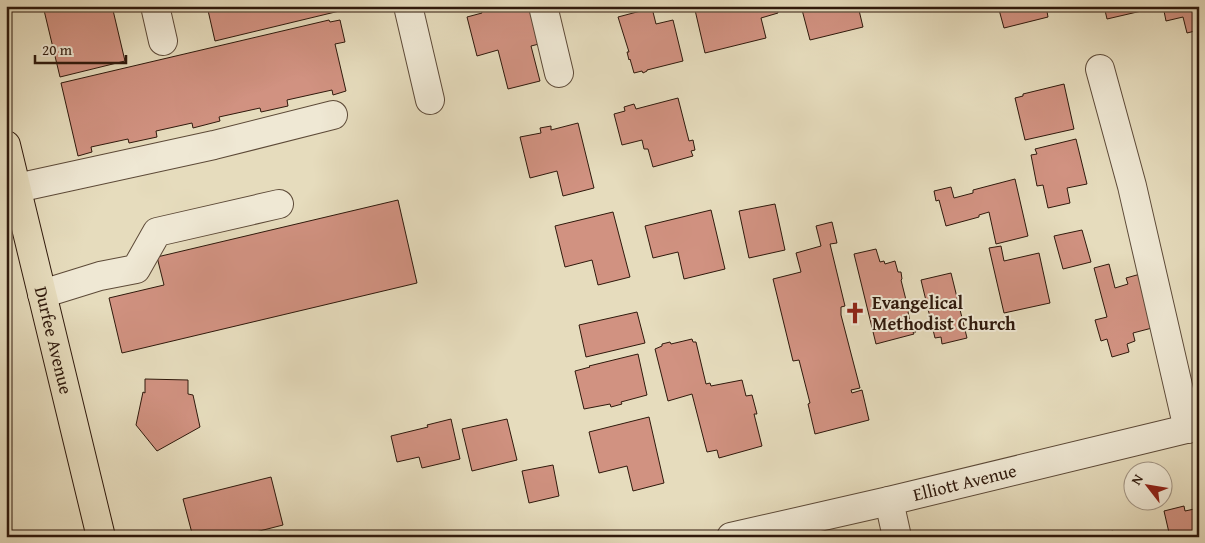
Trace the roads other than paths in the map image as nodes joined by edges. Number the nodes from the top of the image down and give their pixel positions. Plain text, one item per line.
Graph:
1 (155, 6) edge
2 (408, 6) edge
3 (543, 6) edge
4 (163, 41) dead end
5 (1100, 69) dead end
6 (559, 73) dead end
7 (430, 100) dead end
8 (333, 115) dead end
9 (6, 145) edge
10 (17, 188) junction
11 (279, 204) dead end
12 (42, 294) junction
13 (1193, 427) edge
14 (889, 501) junction
15 (101, 537) edge
16 (731, 537) edge
17 (898, 537) edge

1 - 4 street
2 - 7 street
3 - 6 street
5 - 13 street
8 - 10 street
9 - 10 main road, Durfee Avenue
10 - 12 main road, Durfee Avenue
11 - 12 street
12 - 15 main road, Durfee Avenue
13 - 14 street, Elliott Avenue
14 - 16 street, Elliott Avenue
14 - 17 street

